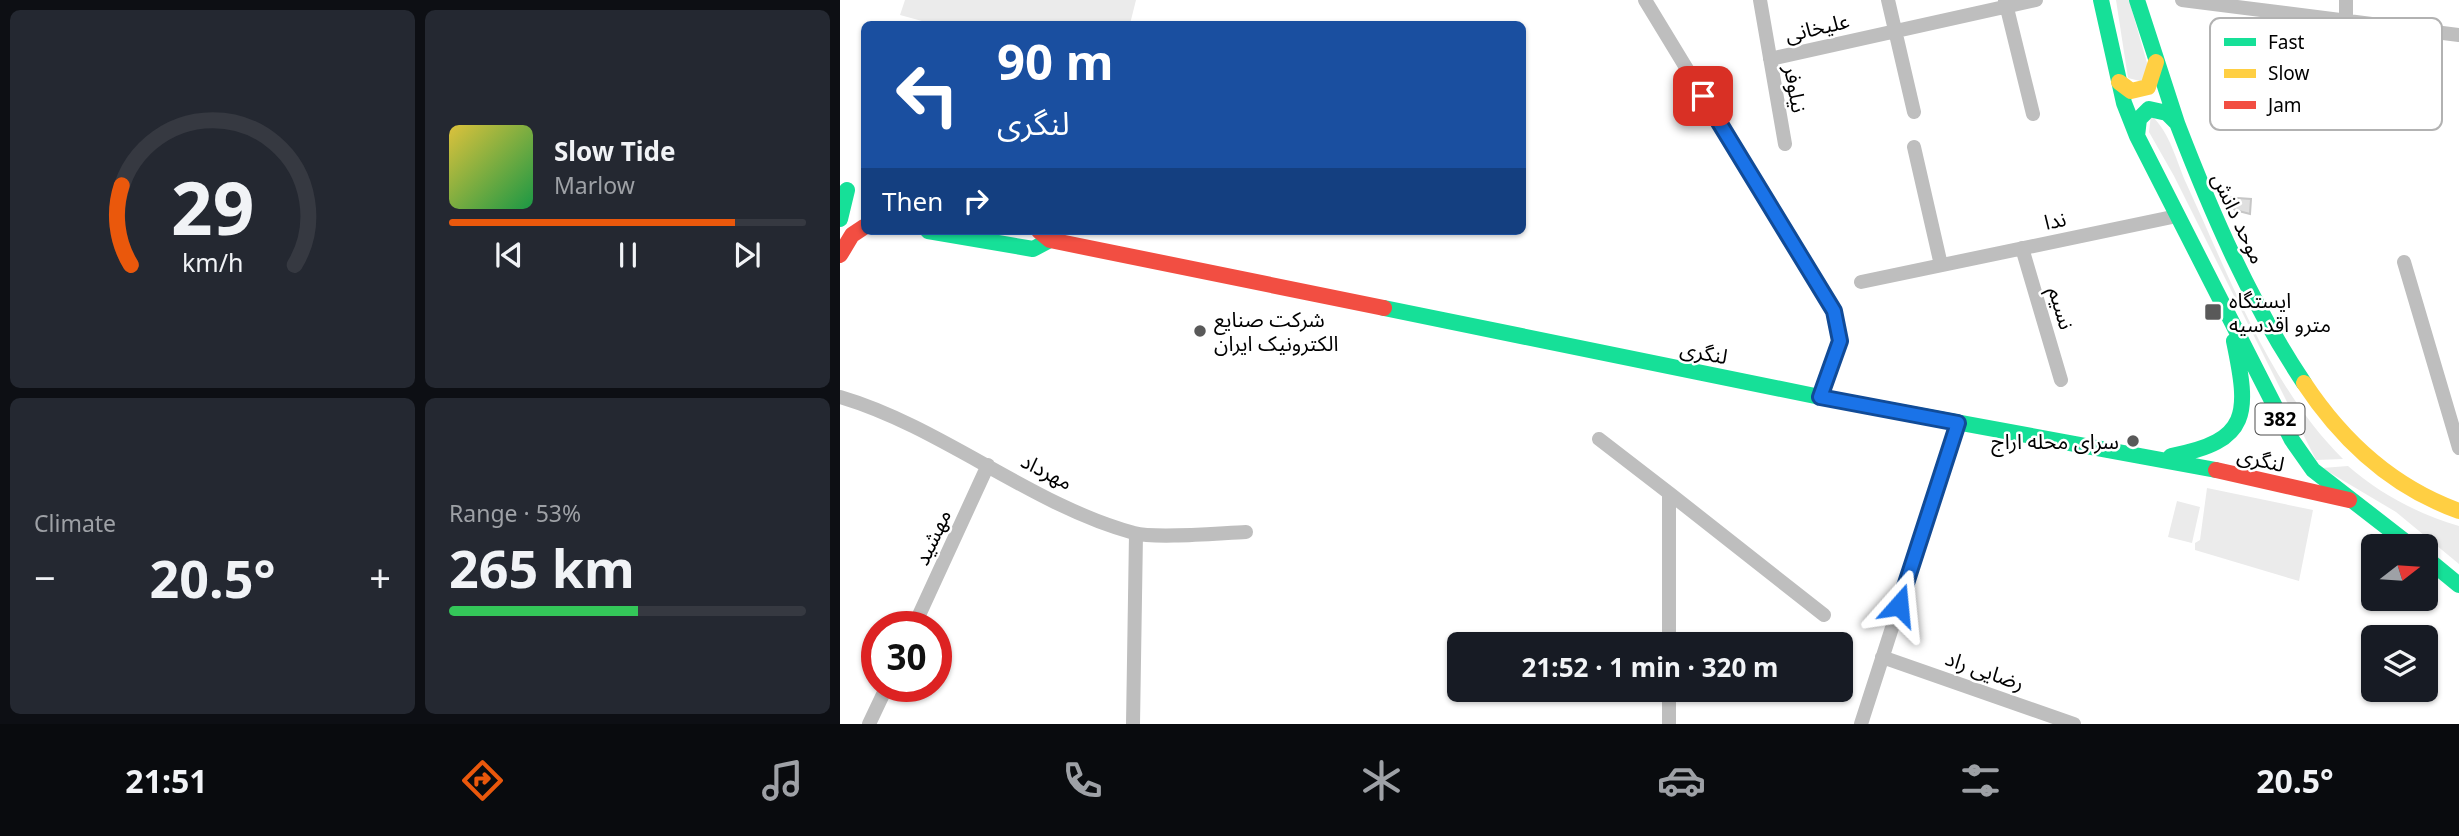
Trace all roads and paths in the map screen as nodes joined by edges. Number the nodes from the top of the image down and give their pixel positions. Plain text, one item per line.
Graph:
1 (1645, 0) edge
2 (1760, 0) edge
3 (1888, 0) edge
4 (2036, 0) edge
5 (2101, 0) edge
6 (2137, 0) edge
7 (2182, 0) edge
8 (2346, 0) edge
9 (2207, 2) edge
10 (2006, 3) edge
11 (2318, 18) edge
12 (2346, 18) edge
13 (1895, 32) junction
14 (1770, 59) junction
15 (2156, 62) junction
16 (2119, 82) junction
17 (1914, 112) dead end
18 (2033, 114) dead end
19 (2176, 123) junction
20 (2137, 136) junction
21 (1784, 144) dead end
22 (1914, 147) dead end
23 (844, 190) edge
24 (2177, 216) junction
25 (840, 217) edge
26 (861, 220) edge
27 (861, 229) edge
28 (953, 235) edge
29 (1045, 236) edge
30 (2022, 248) junction
31 (840, 254) edge
32 (2404, 262) dead end
33 (1941, 265) junction
34 (1861, 282) dead end
35 (2230, 323) junction
36 (2061, 380) dead end
37 (840, 397) edge
38 (1820, 397) junction
39 (1958, 423) junction
40 (1599, 439) dead end
41 (2459, 448) edge
42 (2158, 457) junction
43 (988, 465) junction
44 (1669, 493) junction
45 (2350, 500) junction
46 (2455, 508) edge
47 (1246, 532) dead end
48 (1136, 534) junction
49 (2395, 534) edge
50 (2438, 568) edge
51 (2459, 585) edge
52 (921, 611) edge
53 (1824, 615) dead end
54 (1669, 632) edge
55 (1882, 657) junction
56 (879, 702) edge
57 (1669, 702) edge
58 (869, 724) edge
59 (1133, 724) edge
60 (1668, 724) edge
61 (1861, 724) edge
62 (2074, 724) edge

1 - 38 street
2 - 14 street, نیلوفر
3 - 13 street
4 - 10 street, علیخانی
5 - 16 main road, 382
6 - 15 main road, موحد دانش / 382
7 - 9 street
8 - 12 street
9 - 11 street
10 - 13 street, علیخانی
10 - 18 street
13 - 14 street, علیخانی
13 - 17 street
14 - 21 street, نیلوفر
15 - 16 main road
15 - 19 main road, موحد دانش / 382
16 - 20 main road, 382
19 - 20 main road
19 - 46 main road, موحد دانش / 382
20 - 24 main road, 382
22 - 33 street
23 - 25 main road
24 - 30 street, ندا
24 - 35 main road, 382
25 - 26 main road
27 - 31 main road
28 - 29 main road
29 - 38 main road, لنگری
30 - 33 street, ندا
30 - 36 street, نسیم
32 - 41 street
33 - 34 street, ندا
35 - 42 main road
35 - 45 main road, 382
37 - 43 street, مهرداد
38 - 39 main road, لنگری
39 - 42 main road, لنگری
39 - 55 street
40 - 44 street
42 - 45 main road, لنگری
43 - 48 street, مهرداد
43 - 52 street, مهشید
44 - 53 street
44 - 54 street
45 - 49 main road, 382
47 - 48 street, مهرداد
48 - 59 street
50 - 51 main road
55 - 61 street
55 - 62 street, رضایی راد
56 - 58 street
57 - 60 street

